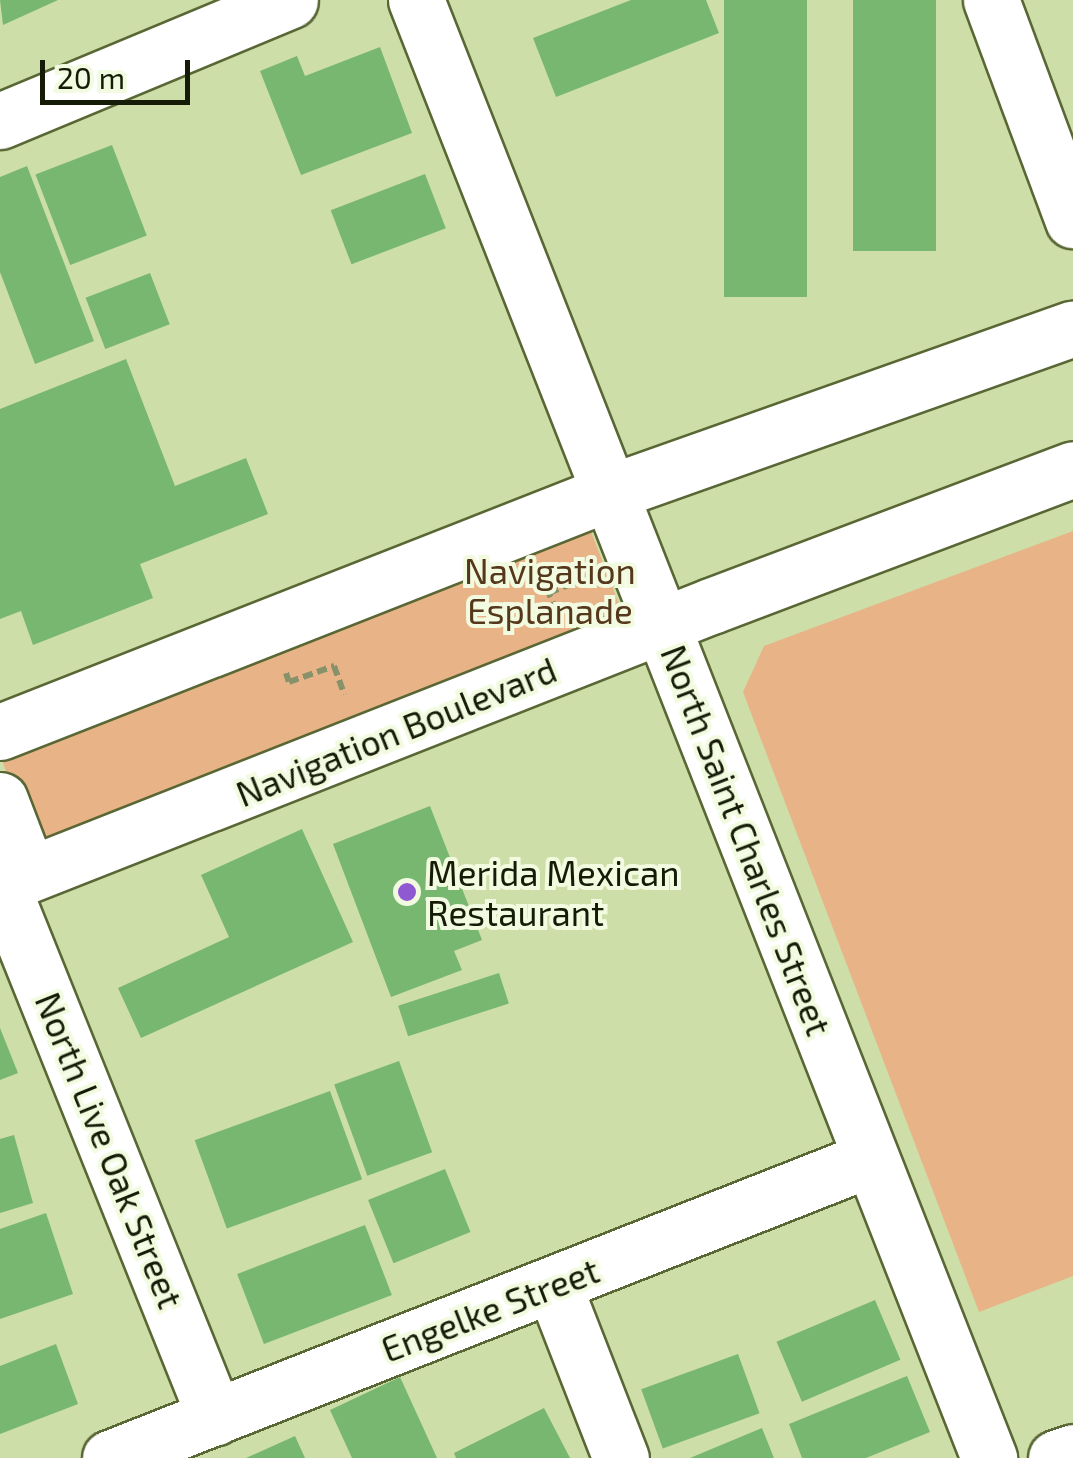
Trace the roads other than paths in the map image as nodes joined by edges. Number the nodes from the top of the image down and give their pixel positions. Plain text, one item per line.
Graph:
1 (290, 0) edge
2 (416, 0) edge
3 (991, 0) edge
4 (0, 121) edge
5 (1073, 220) edge
6 (1073, 328) edge
7 (1073, 469) edge
8 (611, 492) junction
9 (664, 625) junction
10 (0, 732) edge
11 (0, 800) edge
12 (1, 884) edge
13 (870, 1158) junction
14 (553, 1284) junction
15 (193, 1435) edge
16 (1073, 1452) edge
17 (110, 1458) edge
18 (621, 1458) edge
19 (989, 1458) edge
20 (1056, 1458) edge

1 - 4 street
2 - 8 street, North Saint Charles Street
3 - 5 street
6 - 8 street
7 - 9 street, Navigation Boulevard
8 - 9 street, North Saint Charles Street
8 - 10 street
9 - 12 street, Navigation Boulevard
9 - 13 street, North Saint Charles Street
11 - 12 street
12 - 15 street, North Live Oak Street
13 - 14 street, Engelke Street
13 - 19 street, North Saint Charles Street
14 - 15 street, Engelke Street
14 - 18 street
15 - 17 street, Engelke Street
16 - 20 street

